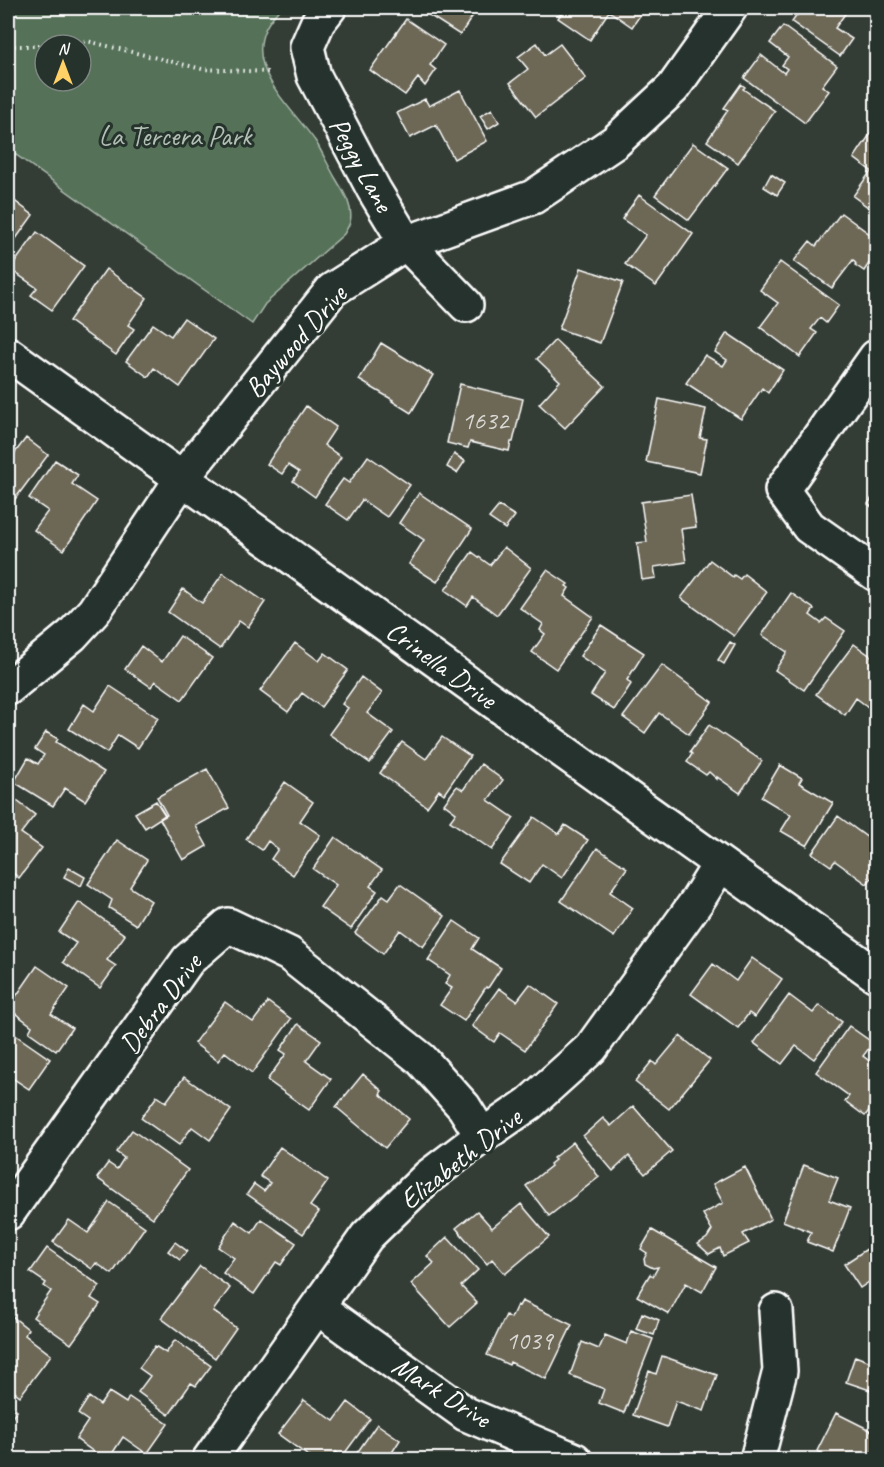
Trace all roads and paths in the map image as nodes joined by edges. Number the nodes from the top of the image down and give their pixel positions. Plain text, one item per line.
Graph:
1 (329, 8) edge
2 (730, 8) edge
3 (93, 42) edge
4 (8, 46) edge
5 (33, 46) edge
6 (269, 72) dead end
7 (406, 243) junction
8 (466, 305) dead end
9 (8, 354) edge
10 (876, 357) edge
11 (183, 477) junction
12 (876, 574) edge
13 (8, 688) edge
14 (720, 864) junction
15 (876, 975) edge
16 (482, 1136) junction
17 (8, 1213) edge
18 (317, 1307) junction
19 (776, 1311) dead end
20 (209, 1460) edge
21 (575, 1460) edge
22 (757, 1460) edge

1 - 7 street, Peggy Lane
2 - 7 street, Baywood Drive
3 - 6 path
4 - 5 path
7 - 8 street, Peggy Lane
7 - 11 street, Baywood Drive
9 - 11 street, Crinella Drive
10 - 12 street
11 - 13 street, Baywood Drive
11 - 14 street, Crinella Drive
14 - 15 street, Crinella Drive
14 - 16 street, Elizabeth Drive
16 - 17 street, Debra Drive
16 - 18 street, Elizabeth Drive
18 - 20 street, Elizabeth Drive
18 - 21 street, Mark Drive
19 - 22 street

